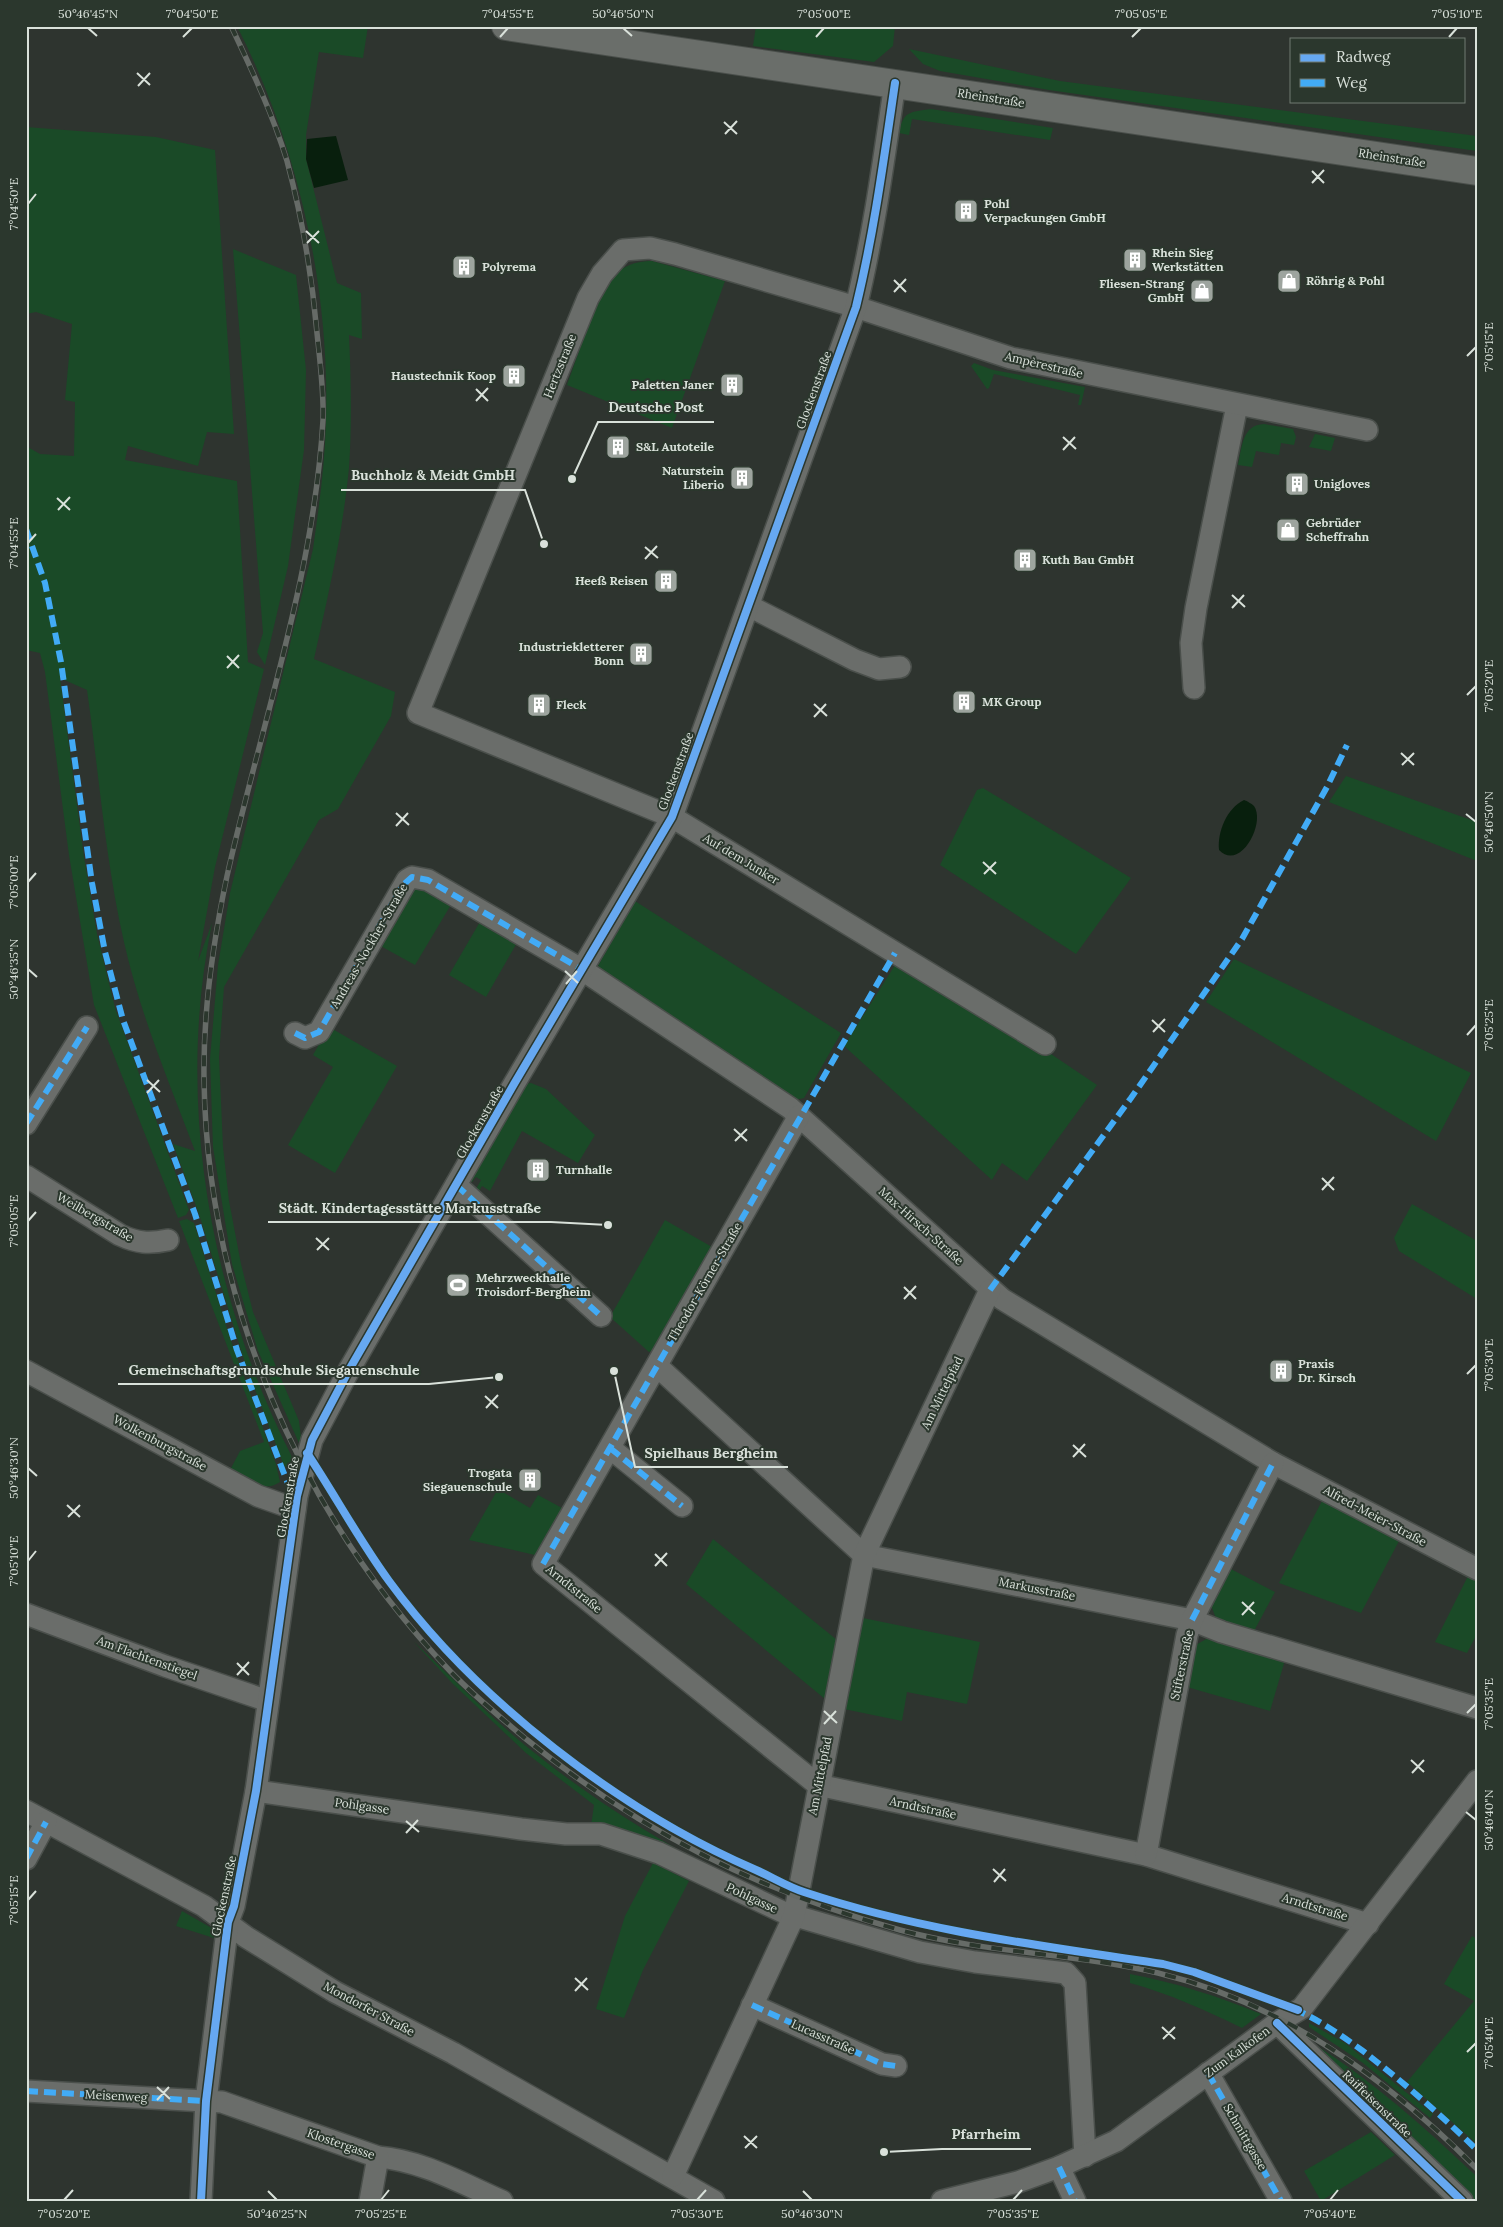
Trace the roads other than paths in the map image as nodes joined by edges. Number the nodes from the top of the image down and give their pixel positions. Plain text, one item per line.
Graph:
1 (506, 26) edge
2 (895, 83) junction
3 (1477, 171) edge
4 (856, 307) junction
5 (1236, 405) junction
6 (1367, 430) dead end
7 (749, 606) junction
8 (900, 667) dead end
9 (1194, 688) dead end
10 (418, 713) joint
11 (672, 817) junction
12 (581, 970) junction
13 (86, 1027) dead end
14 (295, 1032) dead end
15 (1045, 1044) dead end
16 (799, 1116) junction
17 (26, 1124) edge
18 (26, 1176) edge
19 (456, 1185) junction
20 (168, 1240) dead end
21 (990, 1290) junction
22 (601, 1316) dead end
23 (657, 1366) junction
24 (26, 1370) edge
25 (610, 1448) junction
26 (1273, 1463) junction
27 (682, 1506) dead end
28 (296, 1509) junction
29 (864, 1555) junction
30 (543, 1564) joint
31 (1477, 1570) edge
32 (26, 1614) edge
33 (1192, 1620) junction
34 (268, 1701) junction
35 (1477, 1708) edge
36 (1477, 1781) edge
37 (818, 1785) junction
38 (256, 1791) junction
39 (26, 1811) edge
40 (46, 1822) junction
41 (1146, 1855) junction
42 (26, 1859) edge
43 (794, 1916) junction
44 (228, 1922) junction
45 (1368, 1924) junction
46 (752, 2005) junction
47 (1277, 2023) junction
48 (896, 2066) dead end
49 (1208, 2073) junction
50 (26, 2090) edge
51 (206, 2101) junction
52 (1085, 2156) junction
53 (378, 2157) junction
54 (1059, 2167) junction
55 (673, 2176) junction
56 (201, 2201) edge
57 (370, 2201) edge
58 (502, 2201) edge
59 (714, 2201) edge
60 (942, 2201) edge
61 (1075, 2201) edge
62 (1281, 2201) edge
63 (1462, 2201) edge

1 - 2 main road, Rheinstraße
2 - 3 main road, Rheinstraße
2 - 4 street, Glockenstraße
4 - 5 street, Ampèrestraße
4 - 7 street, Glockenstraße
4 - 10 street, Hertzstraße
5 - 6 street, Ampèrestraße
5 - 9 street
7 - 8 street
7 - 11 street, Glockenstraße
10 - 11 street, Auf dem Junker
11 - 12 street, Glockenstraße
11 - 15 street, Auf dem Junker
12 - 14 street, Andreas-Nockher-Straße
12 - 16 street, Max-Hirsch-Straße
12 - 19 street, Glockenstraße
13 - 17 street
16 - 21 street, Max-Hirsch-Straße
16 - 23 street, Theodor-Körner-Straße
18 - 20 street, Weilbergstraße
19 - 22 street
19 - 28 street, Glockenstraße
21 - 26 street, Max-Hirsch-Straße
21 - 29 street, Am Mittelpfad
23 - 25 street, Theodor-Körner-Straße
23 - 29 street
24 - 28 street, Wolkenburgstraße
25 - 27 street
25 - 30 street, Theodor-Körner-Straße
26 - 31 street, Alfred-Meier-Straße
26 - 33 street, Stifterstraße
28 - 34 street, Glockenstraße
29 - 33 street, Markusstraße
29 - 37 street, Am Mittelpfad
30 - 37 street, Arndtstraße
32 - 34 street, Am Flachtenstiegel
33 - 35 street, Markusstraße
33 - 41 street, Stifterstraße
34 - 38 street, Glockenstraße
36 - 45 street, Zum Kalkofen
37 - 41 street, Arndtstraße
37 - 43 street, Am Mittelpfad
38 - 43 street, Pohlgasse
38 - 44 street, Glockenstraße
39 - 40 street, Mondorfer Straße
40 - 42 street
40 - 44 street, Mondorfer Straße
41 - 45 street, Arndtstraße
43 - 46 street, Am Mittelpfad
43 - 52 street, Pohlgasse
44 - 51 street, Glockenstraße
44 - 55 street, Mondorfer Straße
45 - 47 street, Zum Kalkofen
46 - 48 street, Lucasstraße
46 - 55 street, Am Mittelpfad
47 - 49 street, Zum Kalkofen
47 - 63 street, Raiffeisenstraße
49 - 52 street, Zum Kalkofen
49 - 62 street, Schmittgasse
50 - 51 street, Meisenweg
51 - 53 street, Klostergasse
51 - 56 street, Glockenstraße
52 - 54 street, Zum Kalkofen
53 - 57 street
53 - 58 street, Klostergasse
54 - 60 street, Zum Kalkofen
54 - 61 street
55 - 59 street, Mondorfer Straße

